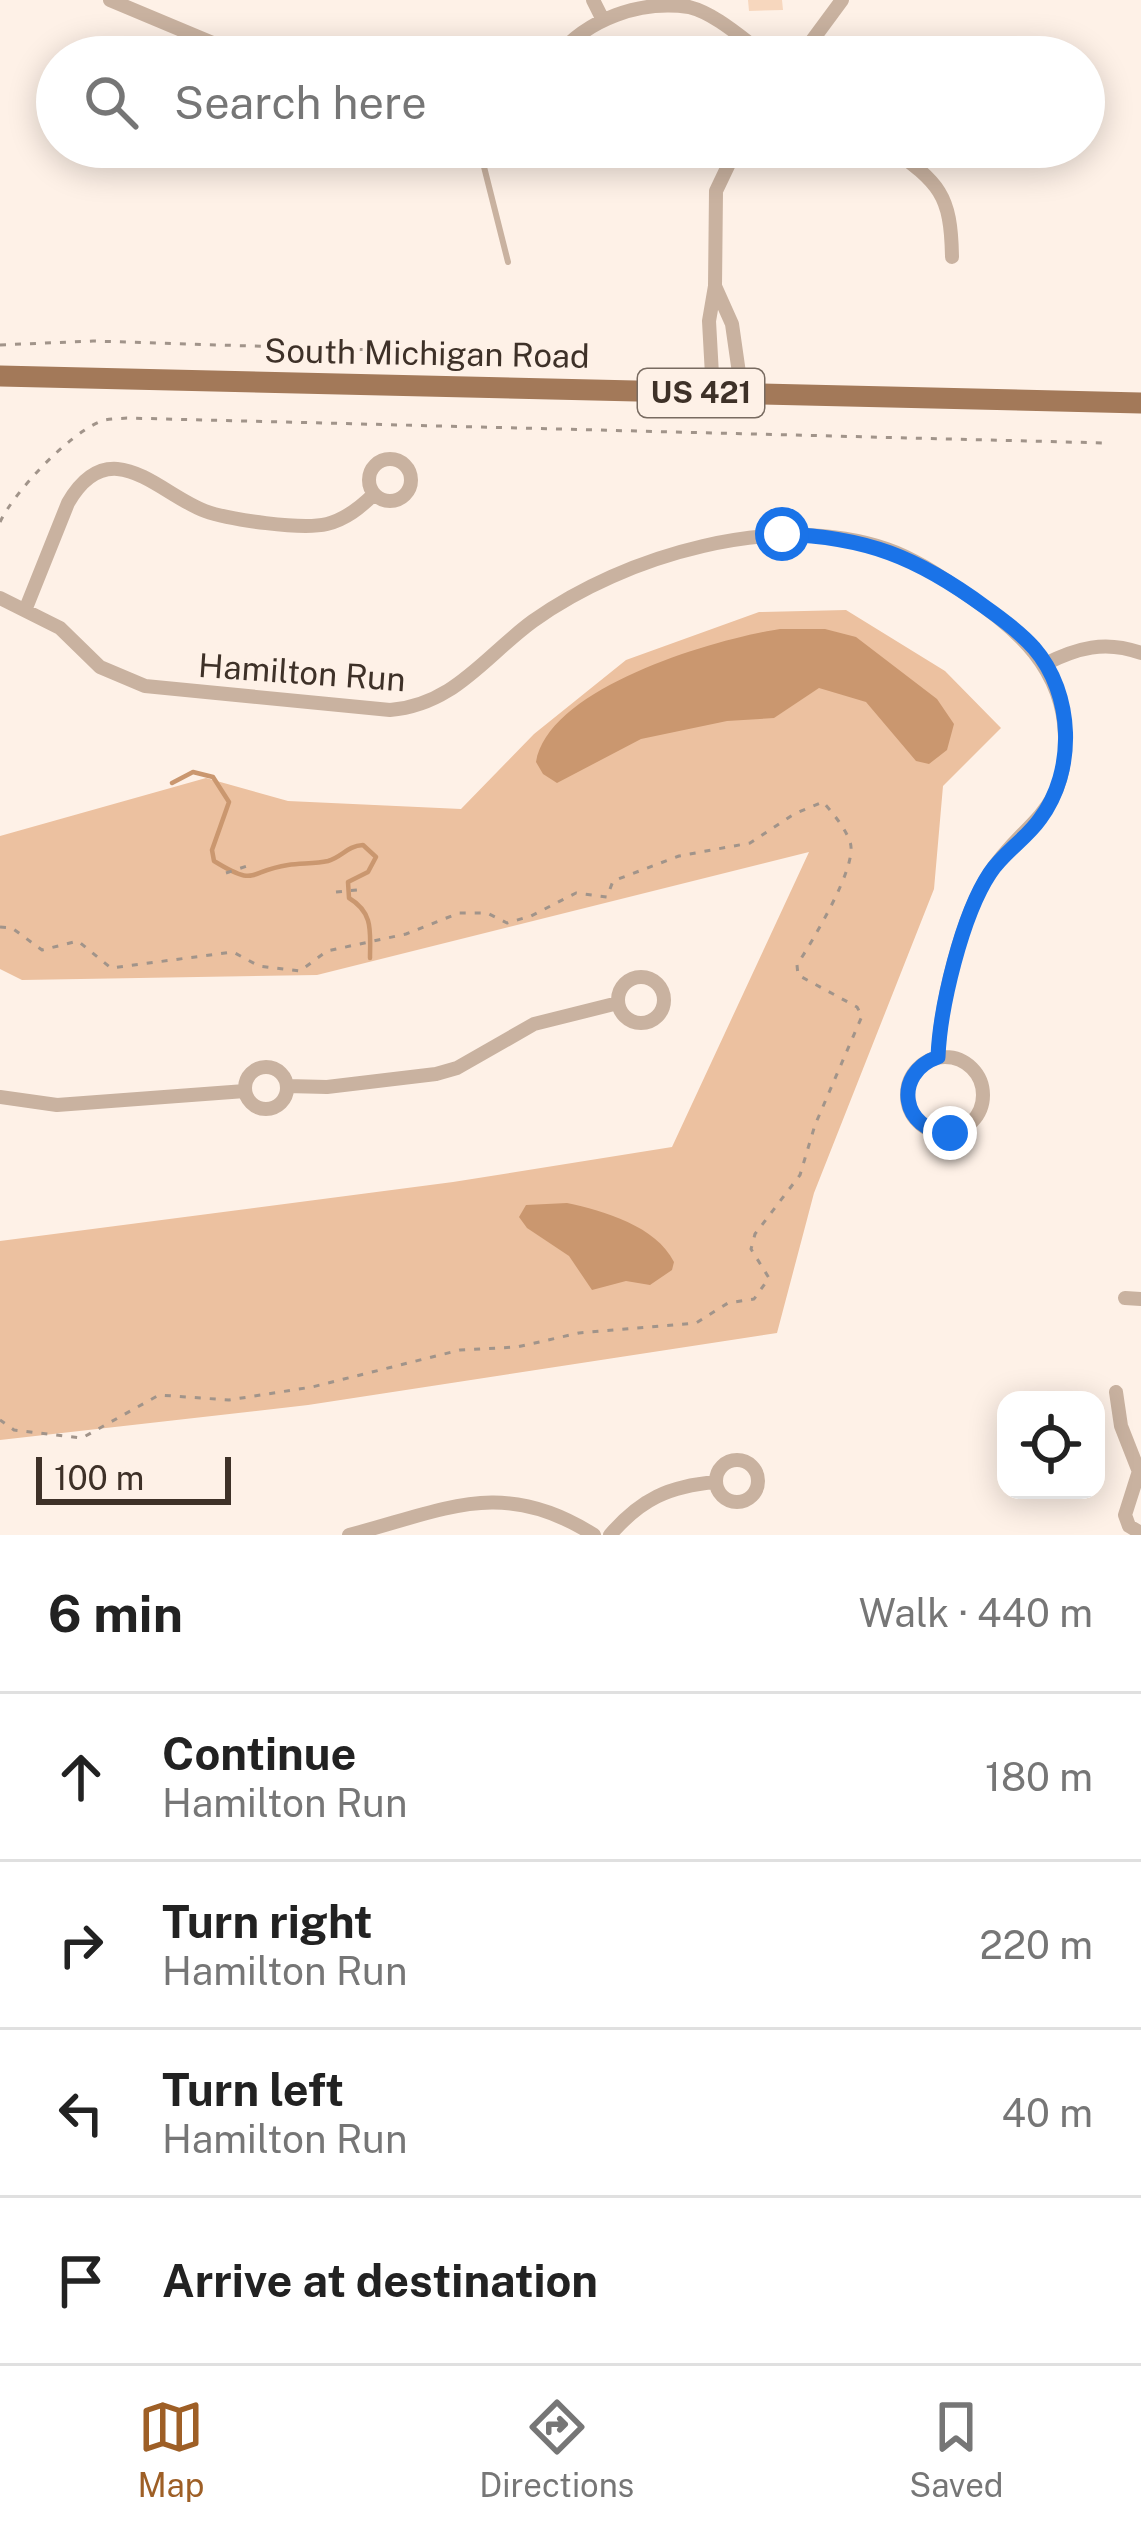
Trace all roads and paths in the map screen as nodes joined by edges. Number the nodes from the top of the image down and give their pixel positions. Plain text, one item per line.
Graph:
1 (110, 0) edge
2 (593, 0) edge
3 (842, 0) edge
4 (602, 18) junction
5 (196, 36) edge
6 (581, 36) edge
7 (735, 36) edge
8 (815, 36) edge
9 (484, 168) edge
10 (727, 168) edge
11 (918, 168) edge
12 (952, 257) dead end
13 (508, 262) dead end
14 (715, 286) junction
15 (0, 345) edge
16 (472, 353) dead end
17 (0, 376) edge
18 (713, 393) junction
19 (742, 394) junction
20 (1141, 403) edge
21 (1106, 443) dead end
22 (374, 494) dead end
23 (0, 522) edge
24 (0, 598) edge
25 (26, 608) junction
26 (1141, 653) edge
27 (1045, 664) junction
28 (247, 866) dead end
29 (226, 873) dead end
30 (357, 890) dead end
31 (336, 892) dead end
32 (0, 926) edge
33 (618, 1003) dead end
34 (938, 1057) junction
35 (287, 1086) junction
36 (245, 1091) junction
37 (0, 1097) edge
38 (1116, 1392) dead end
39 (0, 1420) edge
40 (1139, 1476) edge
41 (716, 1482) dead end
42 (1141, 1533) edge
43 (349, 1535) edge
44 (594, 1535) edge
45 (610, 1535) edge

1 - 5 street
2 - 4 street
3 - 8 street
4 - 6 street
4 - 7 street
9 - 13 lane
10 - 14 street
11 - 12 street
14 - 18 street
14 - 19 street
15 - 16 path
17 - 18 main road, South Michigan Road / US 421
18 - 19 main road, South Michigan Road / US 421
19 - 20 main road, South Michigan Road / US 421
21 - 23 path
22 - 25 street
24 - 25 street, Hamilton Run
25 - 27 street, Hamilton Run
26 - 27 street
27 - 34 street, Hamilton Run
28 - 29 path
30 - 31 path
32 - 39 path
33 - 35 street
34 - 34 street, Hamilton Run
35 - 36 street
35 - 36 street
36 - 37 street
38 - 40 street
40 - 42 street
41 - 45 street
43 - 44 street

